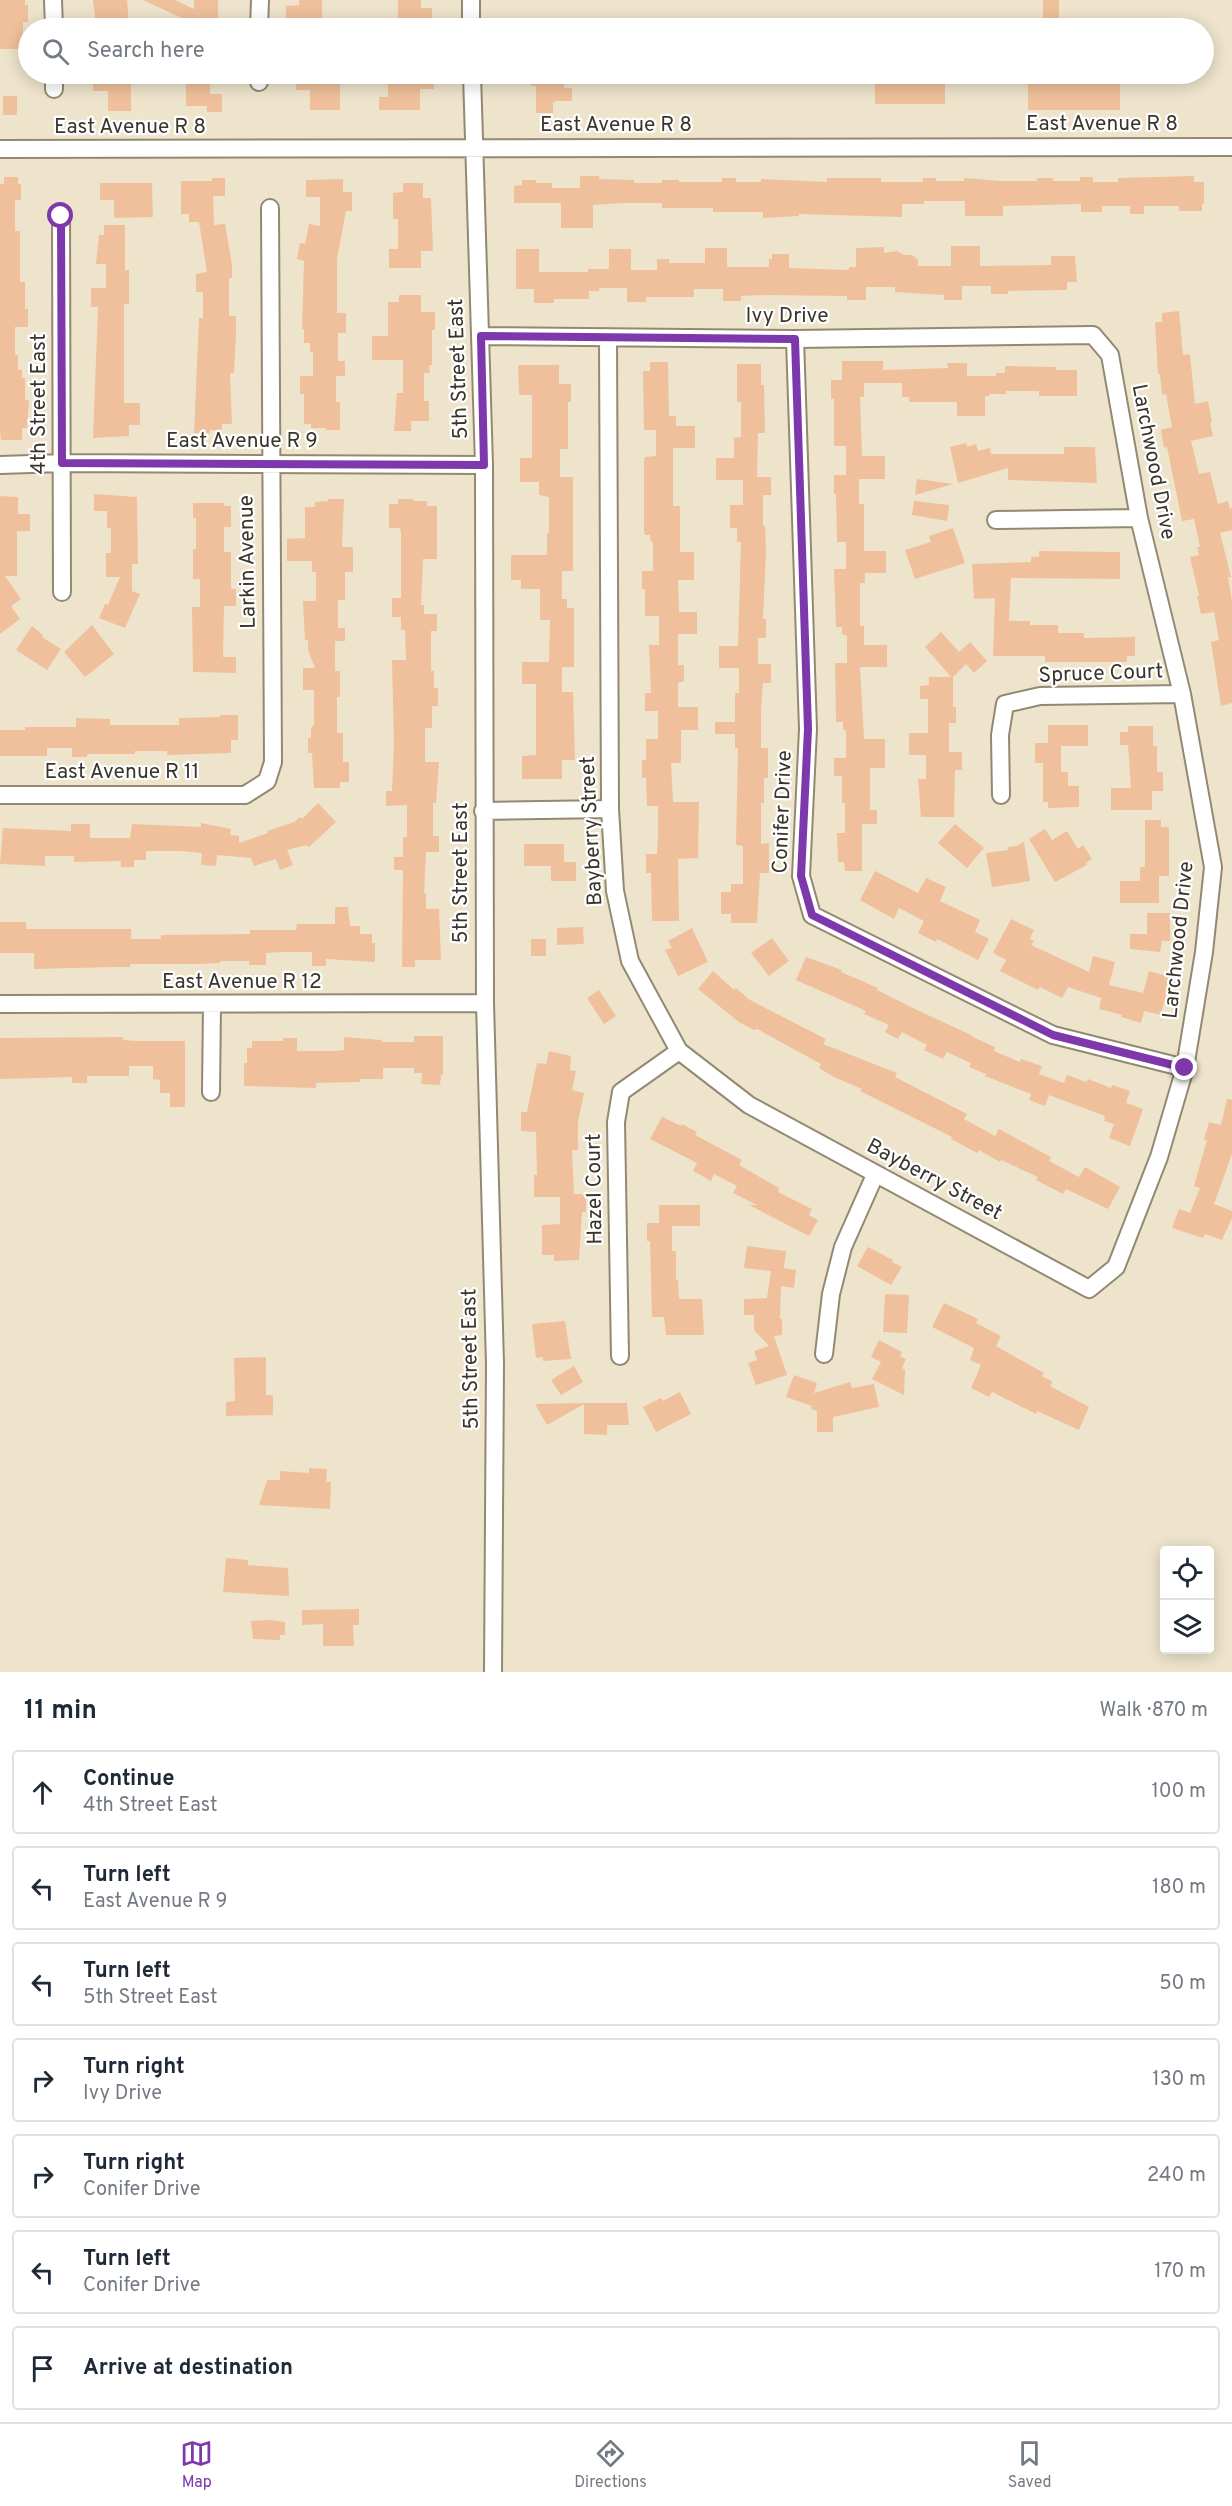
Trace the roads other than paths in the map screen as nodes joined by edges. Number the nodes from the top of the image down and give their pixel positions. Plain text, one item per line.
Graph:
1 (54, 0) edge
2 (260, 0) edge
3 (471, 0) edge
4 (54, 18) edge
5 (260, 18) edge
6 (471, 18) edge
7 (472, 84) edge
8 (1232, 147) edge
9 (472, 148) junction
10 (0, 149) edge
11 (270, 208) dead end
12 (61, 216) dead end
13 (1093, 335) joint
14 (481, 336) junction
15 (608, 337) junction
16 (795, 339) junction
17 (62, 463) junction
18 (270, 463) junction
19 (0, 465) edge
20 (484, 465) junction
21 (1138, 518) junction
22 (996, 520) dead end
23 (62, 592) dead end
24 (1182, 694) junction
25 (0, 795) edge
26 (245, 795) joint
27 (1001, 795) dead end
28 (610, 809) junction
29 (483, 811) junction
30 (485, 1003) junction
31 (0, 1004) edge
32 (212, 1005) junction
33 (679, 1051) junction
34 (1185, 1068) junction
35 (211, 1092) dead end
36 (875, 1174) junction
37 (1089, 1289) joint
38 (824, 1354) dead end
39 (620, 1356) dead end
40 (493, 1672) edge

1 - 4 street
2 - 5 street
3 - 6 street
7 - 9 street, 5th Street East
8 - 9 street, East Avenue R 8
9 - 10 street, East Avenue R 8
9 - 14 street, 5th Street East
11 - 18 street, Larkin Avenue
12 - 17 street, 4th Street East
13 - 16 street, Ivy Drive
13 - 21 street, Larchwood Drive
14 - 15 street, Ivy Drive
14 - 20 street, 5th Street East
15 - 16 street, Ivy Drive
15 - 28 street, Bayberry Street
16 - 34 street, Conifer Drive
17 - 18 street, East Avenue R 9
17 - 19 street, East Avenue R 9
17 - 23 street, 4th Street East
18 - 20 street, East Avenue R 9
18 - 26 street, Larkin Avenue
20 - 29 street, 5th Street East
21 - 22 street
21 - 24 street, Larchwood Drive
24 - 27 street, Spruce Court
24 - 34 street, Larchwood Drive
25 - 26 street, East Avenue R 11
28 - 29 street
28 - 33 street, Bayberry Street
29 - 30 street, 5th Street East
30 - 32 street, East Avenue R 12
30 - 40 street, 5th Street East
31 - 32 street, East Avenue R 12
32 - 35 street
33 - 36 street, Bayberry Street
33 - 39 street, Hazel Court
34 - 37 street, Larchwood Drive
36 - 37 street, Bayberry Street
36 - 38 street

